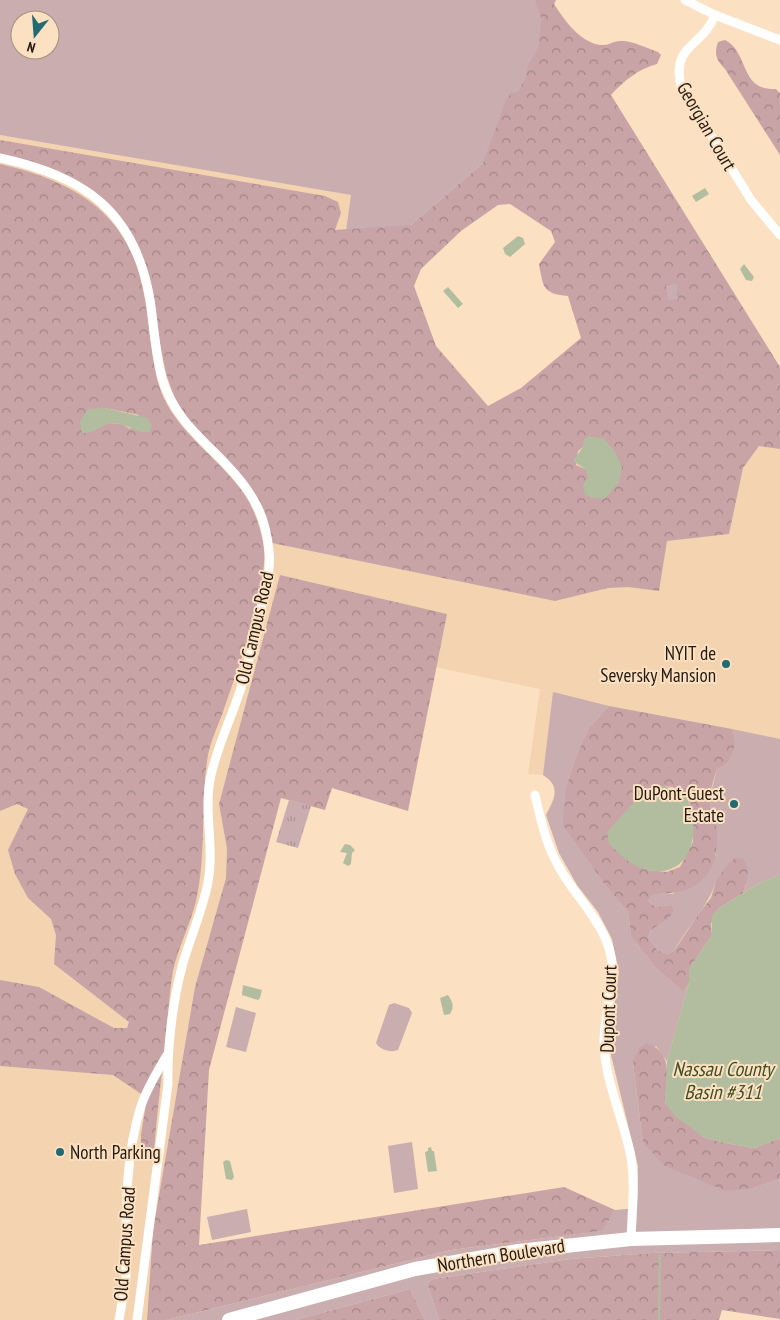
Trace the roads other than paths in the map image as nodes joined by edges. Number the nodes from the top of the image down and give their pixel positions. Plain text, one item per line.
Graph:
1 (685, 0) edge
2 (715, 15) junction
3 (780, 40) edge
4 (0, 158) edge
5 (780, 235) edge
6 (535, 796) dead end
7 (168, 1055) junction
8 (780, 1235) edge
9 (631, 1239) junction
10 (119, 1320) edge
11 (137, 1320) edge
12 (229, 1320) edge

1 - 2 street
2 - 3 street
2 - 5 street, Georgian Court
4 - 7 street, Old Campus Road
6 - 9 street, Dupont Court
7 - 10 street, Old Campus Road
7 - 11 street, Old Campus Road
8 - 9 main road, Northern Boulevard
9 - 12 main road, Northern Boulevard

